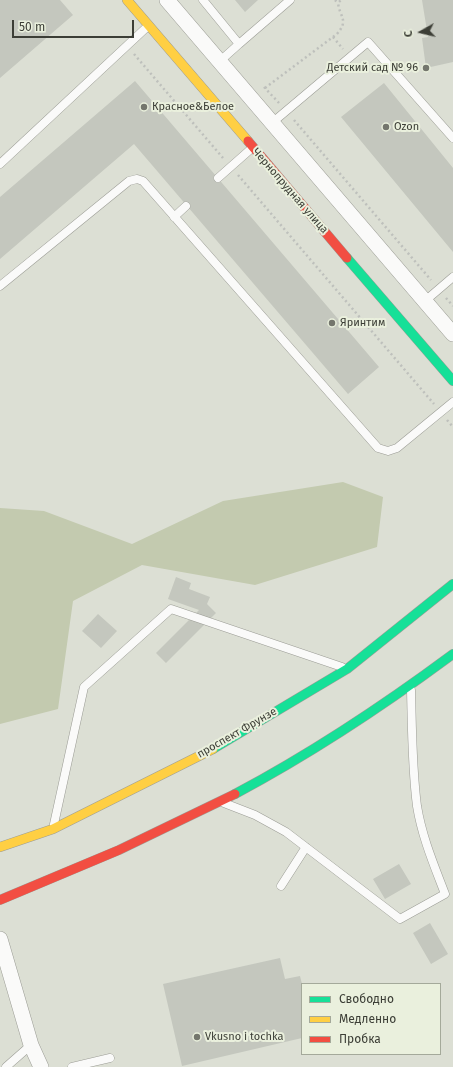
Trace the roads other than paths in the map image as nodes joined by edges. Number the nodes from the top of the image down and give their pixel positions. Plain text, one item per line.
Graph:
1 (127, 0) edge
2 (167, 0) edge
3 (203, 0) edge
4 (290, 0) edge
5 (149, 26) junction
6 (239, 44) junction
7 (220, 62) junction
8 (273, 122) junction
9 (453, 138) edge
10 (252, 147) junction
11 (0, 164) edge
12 (218, 178) dead end
13 (186, 206) dead end
14 (174, 217) junction
15 (453, 277) edge
16 (0, 286) edge
17 (425, 301) junction
18 (453, 334) edge
19 (453, 381) edge
20 (453, 402) edge
21 (453, 584) edge
22 (453, 654) edge
23 (347, 669) junction
24 (411, 688) junction
25 (222, 802) junction
26 (53, 829) junction
27 (0, 847) edge
28 (306, 847) junction
29 (281, 886) dead end
30 (0, 900) edge
31 (0, 939) edge
32 (3, 960) edge
33 (31, 1045) junction
34 (110, 1058) dead end
35 (6, 1067) edge
36 (41, 1067) edge
37 (72, 1067) edge

1 - 5 main road, Чернопрудная улица
2 - 7 street
3 - 6 lane
4 - 6 lane
5 - 10 main road, Чернопрудная улица
5 - 11 lane
6 - 7 lane
7 - 8 street
8 - 9 lane
8 - 17 street
10 - 12 lane
10 - 19 main road, Чернопрудная улица
13 - 14 lane
14 - 16 lane
14 - 20 lane
15 - 17 lane
17 - 18 street
21 - 23 main road, проспект Фрунзе
22 - 24 main road
23 - 26 main road, проспект Фрунзе
23 - 26 lane
24 - 25 main road
24 - 28 lane
25 - 28 lane
25 - 30 main road
26 - 27 main road, проспект Фрунзе
28 - 29 lane
31 - 32 street
32 - 33 street
33 - 35 lane
33 - 36 street
34 - 37 lane

